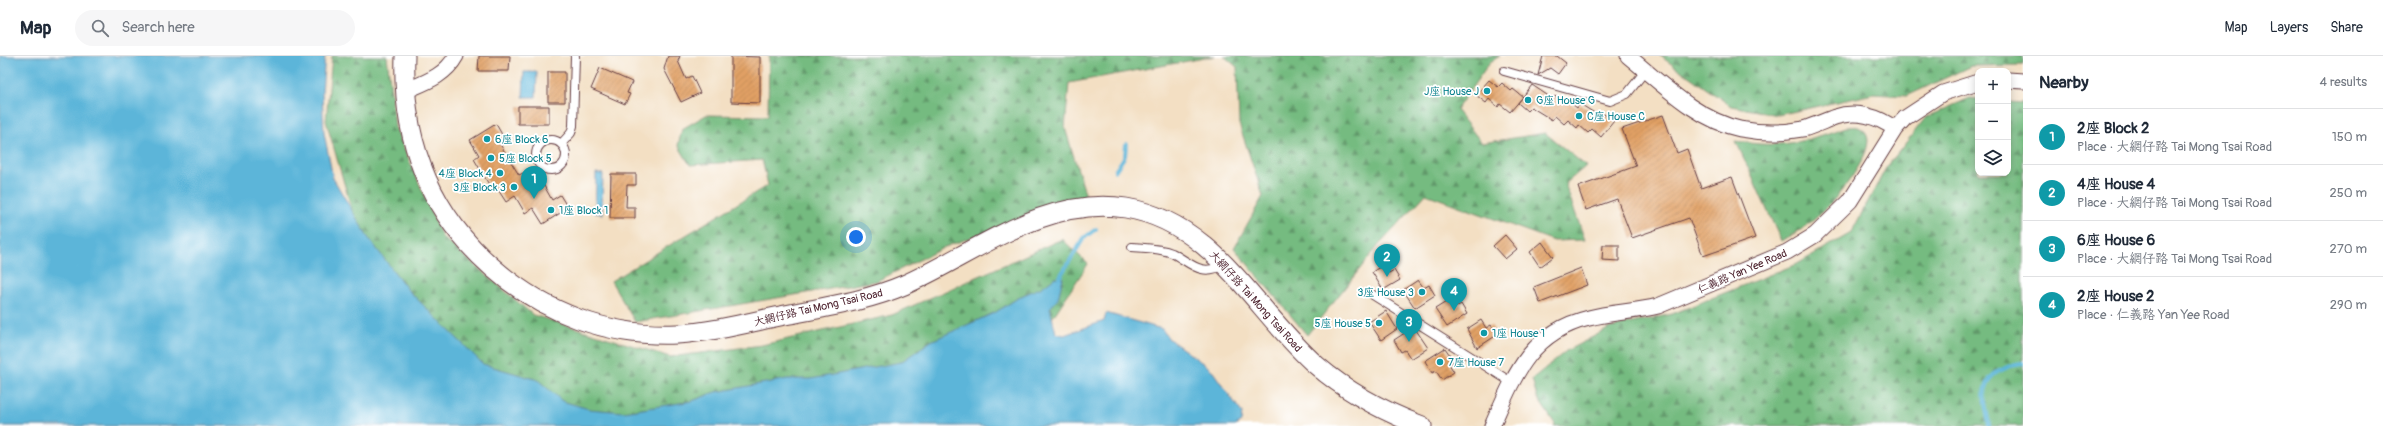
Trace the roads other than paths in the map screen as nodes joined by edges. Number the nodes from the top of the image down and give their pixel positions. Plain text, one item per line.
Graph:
1 (404, 56) edge
2 (456, 56) edge
3 (575, 56) edge
4 (1628, 56) edge
5 (1646, 70) junction
6 (1504, 71) dead end
7 (2011, 80) edge
8 (2023, 80) edge
9 (1975, 83) edge
10 (405, 91) junction
11 (1895, 129) junction
12 (562, 144) dead end
13 (1132, 247) dead end
14 (1225, 264) junction
15 (1373, 295) dead end
16 (1511, 382) junction
17 (1422, 426) edge
18 (1492, 426) edge

1 - 10 street, 大網仔路 Tai Mong Tsai Road
2 - 10 street
3 - 12 lane
4 - 5 street
5 - 6 lane
5 - 11 street
7 - 8 street
9 - 11 street, 仁義路 Yan Yee Road
10 - 14 street, 大網仔路 Tai Mong Tsai Road
11 - 16 street, 仁義路 Yan Yee Road
13 - 14 lane
14 - 17 street, 大網仔路 Tai Mong Tsai Road
15 - 16 lane
16 - 18 street, 仁義路 Yan Yee Road

